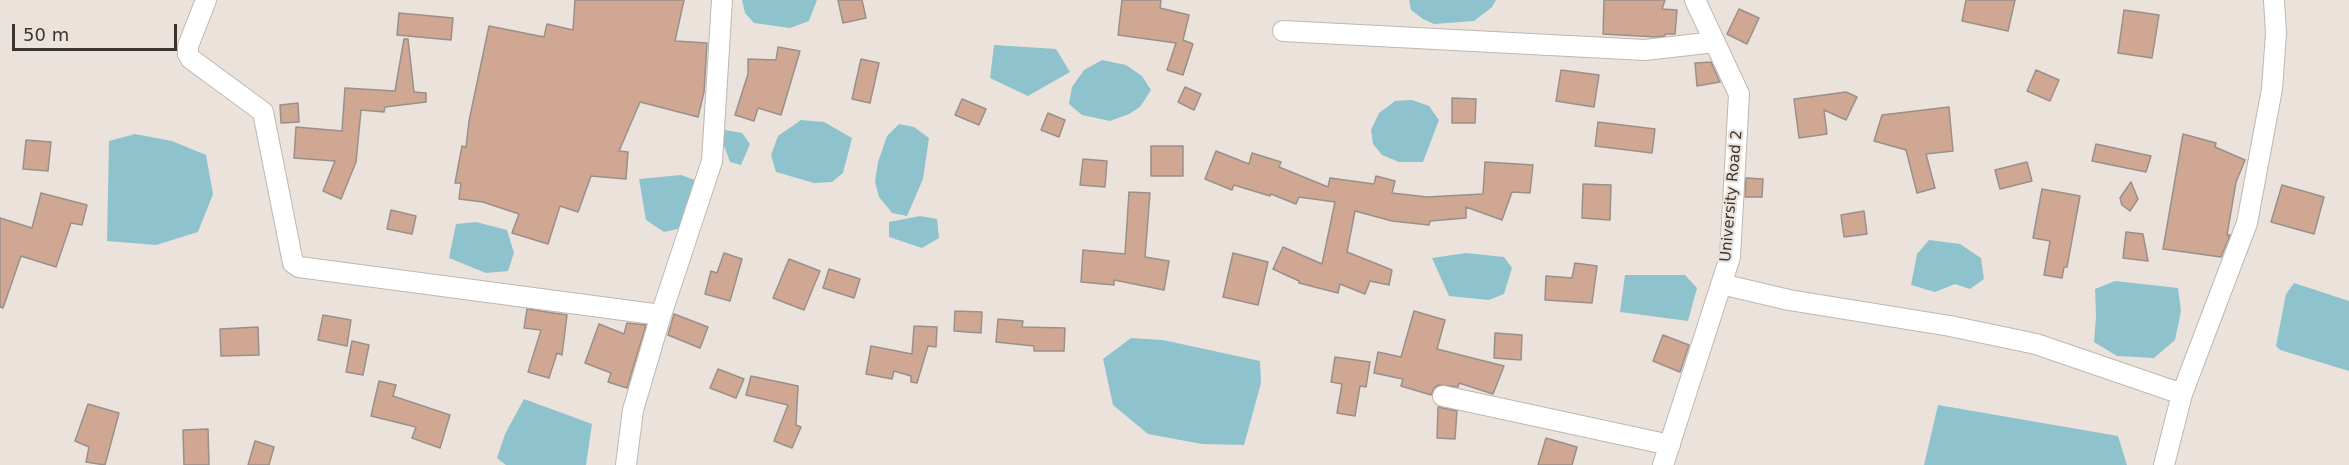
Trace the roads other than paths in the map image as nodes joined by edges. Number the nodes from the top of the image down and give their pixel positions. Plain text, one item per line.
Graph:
1 (206, 0) edge
2 (722, 0) edge
3 (1695, 0) edge
4 (2274, 0) edge
5 (1283, 31) dead end
6 (1715, 42) junction
7 (1721, 284) junction
8 (661, 315) junction
9 (2182, 394) junction
10 (1443, 396) dead end
11 (1670, 445) junction
12 (626, 465) edge
13 (1663, 465) edge
14 (2164, 465) edge

1 - 8 street
2 - 8 street
3 - 6 street, University Road 2
4 - 9 street
5 - 6 street
6 - 7 street, University Road 2
7 - 9 street
7 - 11 street, University Road 2
8 - 12 street
9 - 14 street
10 - 11 street
11 - 13 street, University Road 2

